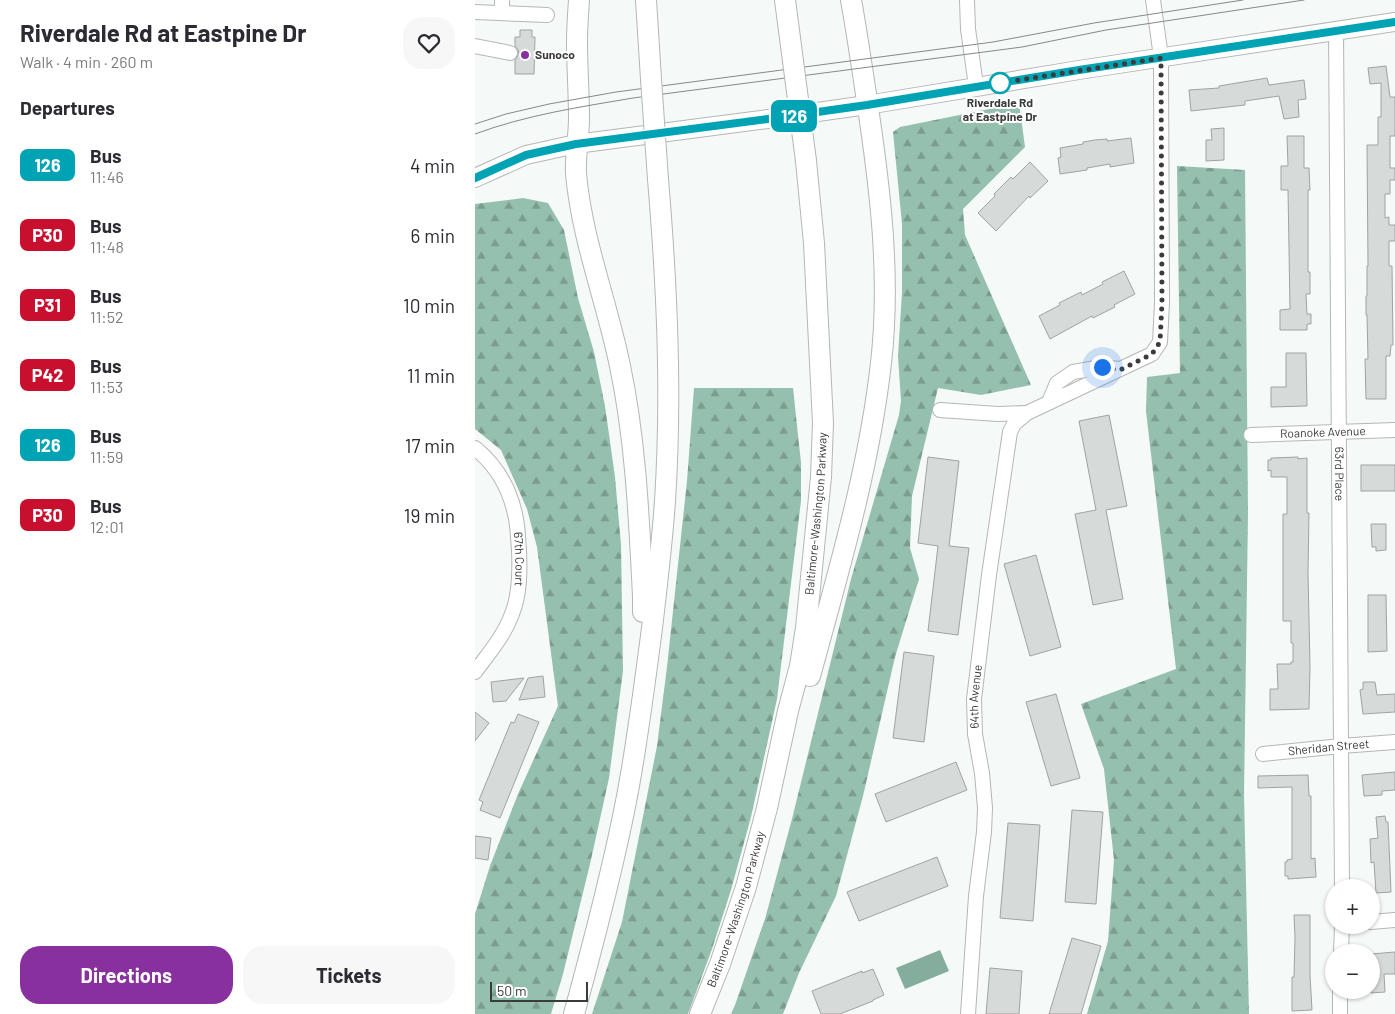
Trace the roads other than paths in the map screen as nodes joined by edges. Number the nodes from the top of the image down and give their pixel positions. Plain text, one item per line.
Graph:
1 (579, 0) edge
2 (646, 0) edge
3 (785, 0) edge
4 (851, 0) edge
5 (967, 0) edge
6 (1153, 0) edge
7 (502, 6) edge
8 (475, 12) edge
9 (547, 15) dead end
10 (1395, 22) edge
11 (1336, 30) junction
12 (475, 46) edge
13 (510, 54) dead end
14 (1161, 58) junction
15 (976, 86) junction
16 (867, 105) junction
17 (576, 144) junction
18 (475, 178) edge
19 (940, 410) dead end
20 (1027, 413) junction
21 (1395, 430) edge
22 (1338, 432) junction
23 (1251, 435) dead end
24 (475, 448) edge
25 (475, 672) edge
26 (637, 736) junction
27 (1395, 742) edge
28 (1341, 746) junction
29 (1263, 754) dead end
30 (767, 808) junction
31 (1341, 879) edge
32 (1395, 920) edge
33 (1380, 921) edge
34 (1340, 999) edge
35 (574, 1014) edge
36 (700, 1014) edge
37 (969, 1014) edge
38 (1340, 1014) edge

1 - 17 highway
2 - 26 highway, bridge
3 - 30 highway, Baltimore-Washington Parkway, bridge
4 - 16 highway
5 - 15 street
6 - 14 street, 64th Avenue
7 - 8 street
7 - 9 street
10 - 11 main road
11 - 14 main road
11 - 22 street, 63rd Place
12 - 13 street
14 - 15 main road
14 - 20 street, 64th Avenue
15 - 16 main road
16 - 17 main road
16 - 30 highway
17 - 18 main road
17 - 26 highway
19 - 20 street
20 - 37 street, 64th Avenue
21 - 22 street, Roanoke Avenue
22 - 23 street, Roanoke Avenue
22 - 28 street, 63rd Place
24 - 25 street, 67th Court
26 - 35 highway
27 - 28 street, Sheridan Street
28 - 29 street, Sheridan Street
28 - 31 street, 63rd Place
30 - 36 highway, Baltimore-Washington Parkway
32 - 33 street
34 - 38 street

